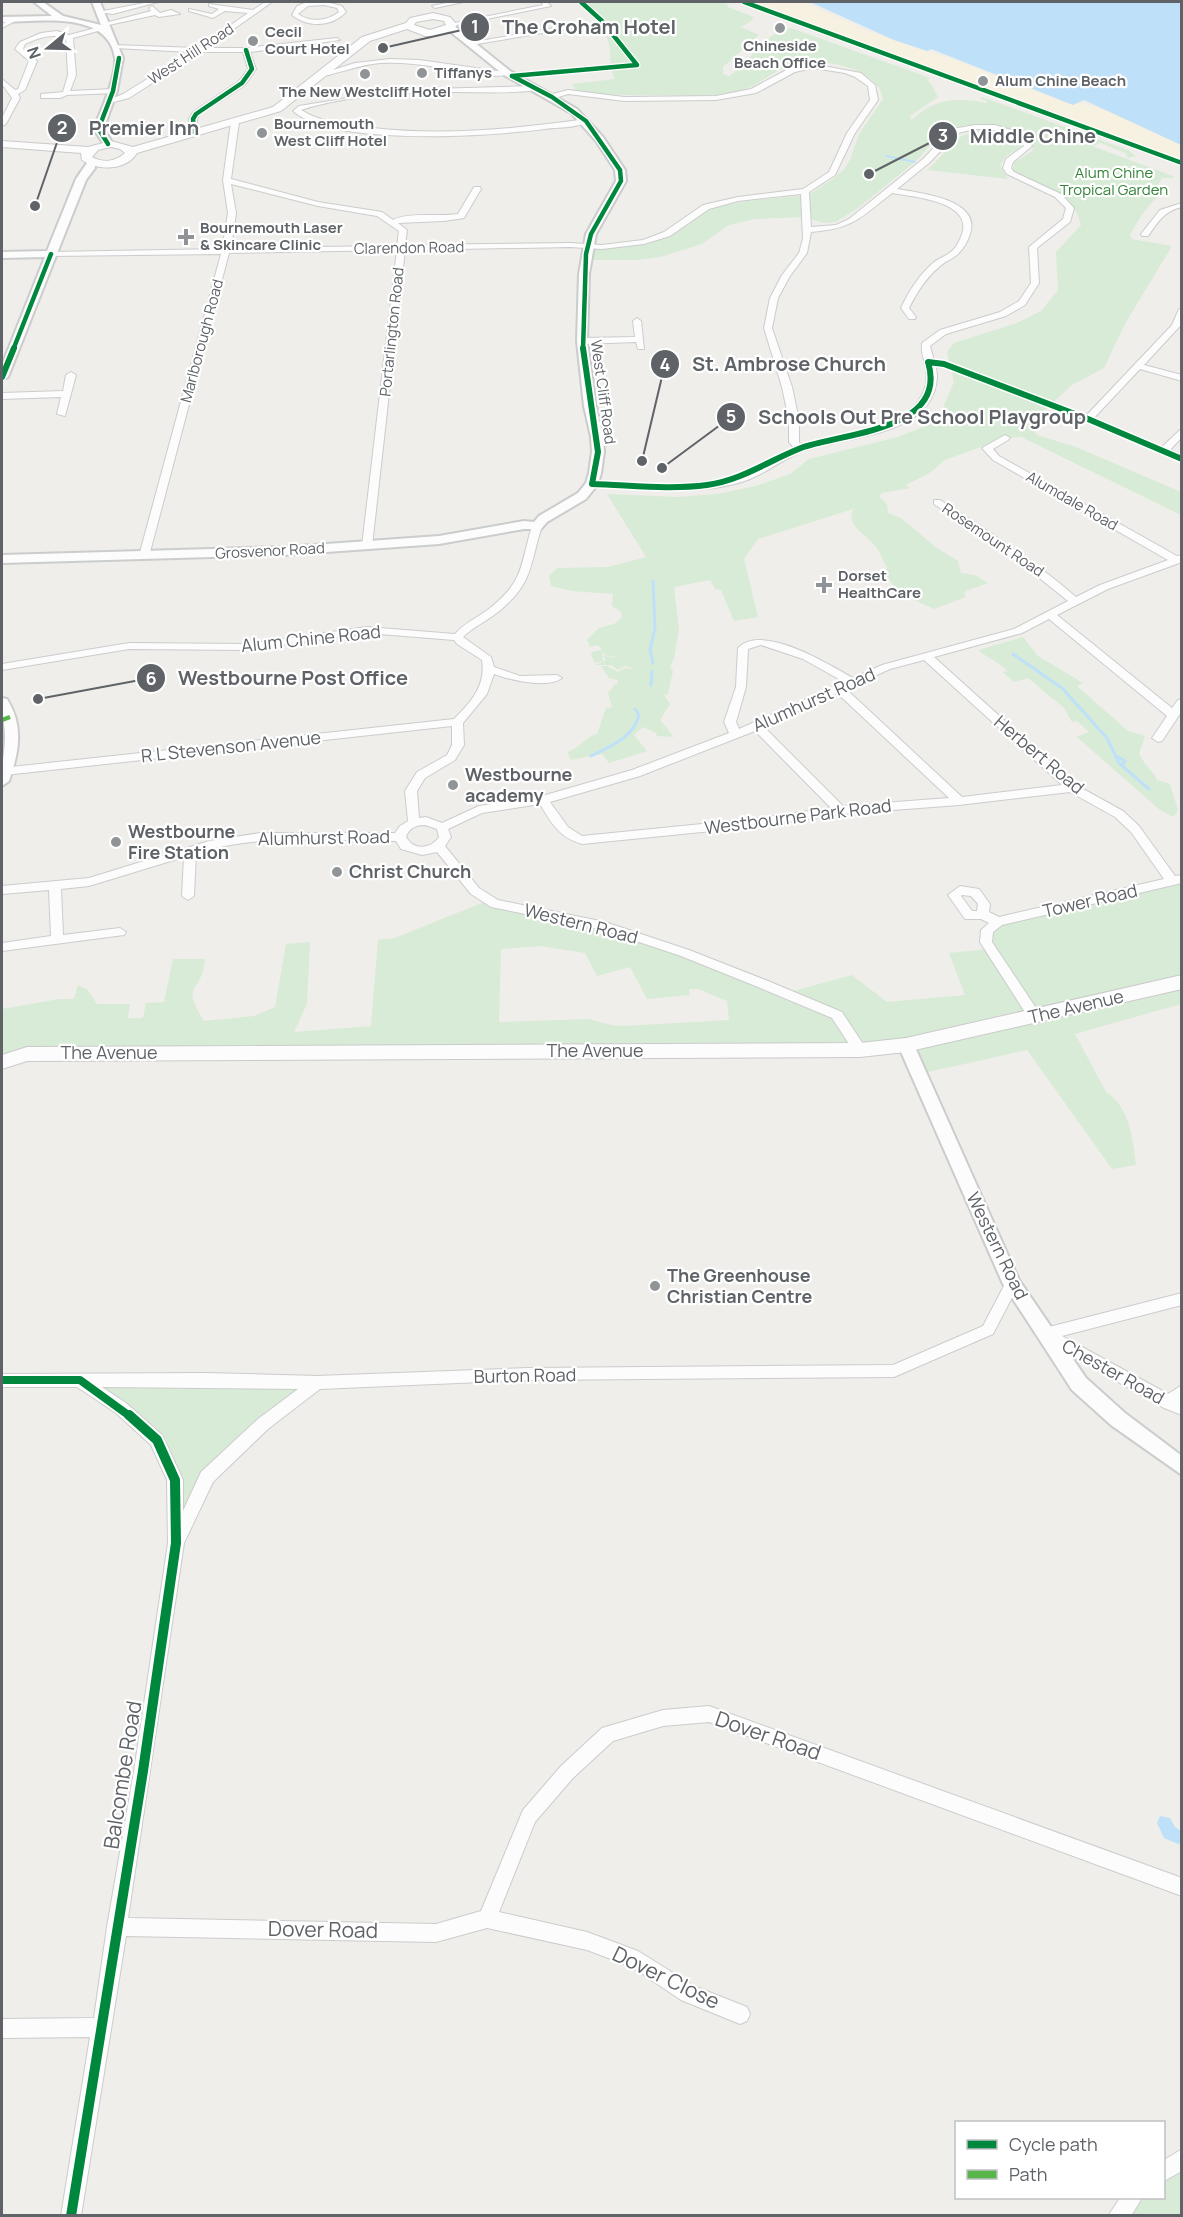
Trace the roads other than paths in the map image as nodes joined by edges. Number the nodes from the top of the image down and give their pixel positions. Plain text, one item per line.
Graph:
1 (38, 2) edge
2 (96, 2) edge
3 (269, 2) edge
4 (460, 2) edge
5 (544, 2) edge
6 (152, 3) edge
7 (310, 3) edge
8 (432, 3) edge
9 (211, 5) dead end
10 (224, 9) junction
11 (191, 10) dead end
12 (156, 12) junction
13 (255, 12) junction
14 (177, 14) dead end
15 (423, 17) junction
16 (441, 17) junction
17 (60, 18) junction
18 (2, 20) edge
19 (14, 20) junction
20 (324, 21) junction
21 (103, 22) junction
22 (409, 25) junction
23 (451, 25) junction
24 (2, 26) edge
25 (577, 26) dead end
26 (386, 32) junction
27 (419, 32) junction
28 (437, 32) junction
29 (69, 37) junction
30 (467, 40) junction
31 (115, 46) junction
32 (344, 48) junction
33 (201, 49) junction
34 (165, 50) junction
35 (246, 50) junction
36 (119, 58) junction
37 (357, 64) junction
38 (507, 73) junction
39 (321, 75) junction
40 (2, 81) edge
41 (533, 88) junction
42 (14, 93) junction
43 (66, 93) junction
44 (44, 96) dead end
45 (111, 96) junction
46 (552, 96) junction
47 (585, 121) junction
48 (235, 122) junction
49 (2, 124) edge
50 (194, 132) junction
51 (108, 144) junction
52 (2, 145) edge
53 (131, 152) junction
54 (89, 156) junction
55 (114, 163) junction
56 (227, 180) junction
57 (80, 184) junction
58 (477, 189) dead end
59 (805, 190) junction
60 (891, 190) junction
61 (1182, 205) edge
62 (379, 214) junction
63 (452, 217) junction
64 (394, 222) junction
65 (807, 230) junction
66 (1145, 234) dead end
67 (587, 246) junction
68 (401, 249) junction
69 (226, 251) junction
70 (51, 254) junction
71 (2, 255) edge
72 (1182, 311) edge
73 (912, 317) dead end
74 (637, 321) dead end
75 (582, 341) junction
76 (1140, 366) junction
77 (70, 375) dead end
78 (2, 377) edge
79 (1182, 378) edge
80 (66, 394) junction
81 (2, 396) edge
82 (62, 414) dead end
83 (1182, 431) edge
84 (1005, 438) dead end
85 (800, 449) junction
86 (1163, 452) junction
87 (1182, 459) edge
88 (592, 484) junction
89 (937, 502) dead end
90 (537, 526) junction
91 (367, 546) junction
92 (144, 556) junction
93 (1179, 559) edge
94 (2, 560) edge
95 (1075, 602) junction
96 (1052, 616) junction
97 (458, 637) junction
98 (926, 656) junction
99 (2, 667) edge
100 (490, 670) junction
101 (557, 678) dead end
102 (852, 682) junction
103 (839, 689) junction
104 (2, 702) edge
105 (1182, 702) edge
106 (1172, 714) junction
107 (457, 722) junction
108 (757, 726) junction
109 (736, 735) junction
110 (1158, 738) dead end
111 (3, 776) edge
112 (1072, 788) junction
113 (543, 800) junction
114 (959, 801) junction
115 (840, 810) junction
116 (414, 822) junction
117 (442, 827) junction
118 (400, 837) junction
119 (439, 846) junction
120 (190, 851) junction
121 (1177, 880) edge
122 (55, 887) junction
123 (2, 890) edge
124 (188, 896) dead end
125 (982, 914) dead end
126 (998, 922) junction
127 (120, 932) dead end
128 (57, 940) junction
129 (2, 947) edge
130 (1182, 982) edge
131 (1035, 1017) junction
132 (906, 1045) junction
133 (860, 1050) junction
134 (2, 1062) edge
135 (1012, 1284) junction
136 (1182, 1299) edge
137 (1045, 1334) junction
138 (2, 1380) edge
139 (80, 1380) junction
140 (317, 1383) junction
141 (1182, 1391) edge
142 (1175, 1406) edge
143 (1182, 1467) edge
144 (176, 1543) junction
145 (1182, 1887) edge
146 (487, 1919) junction
147 (116, 1927) junction
148 (740, 2014) dead end
149 (101, 2027) junction
150 (2, 2028) edge
151 (1182, 2159) edge
152 (1165, 2170) edge
153 (1131, 2199) edge
154 (71, 2216) edge
155 (1118, 2216) edge

1 - 17 street
2 - 21 street
3 - 13 street, West Hill Road
4 - 8 street
5 - 23 street
6 - 12 street
6 - 21 street
7 - 20 street
7 - 20 street
8 - 15 main road
8 - 16 main road
9 - 10 street
10 - 11 street
10 - 13 street
12 - 14 street
12 - 21 street
13 - 33 street, West Hill Road
15 - 16 main road
15 - 22 main road
16 - 23 main road
17 - 19 street
17 - 21 street
18 - 19 street
19 - 24 street
20 - 32 street
21 - 29 street
21 - 31 street
22 - 26 main road
22 - 27 main road
23 - 28 main road
23 - 30 street, West Cliff Road
25 - 30 street
26 - 27 main road
26 - 32 main road
27 - 28 main road
28 - 30 street, West Cliff Road
29 - 42 street
29 - 43 street
30 - 38 street, West Cliff Road
31 - 34 street
31 - 36 street
32 - 35 street
32 - 37 street
32 - 39 main road
33 - 34 street
33 - 35 street
33 - 45 street, West Hill Road
34 - 36 street
35 - 50 street
36 - 45 street
37 - 38 street
37 - 39 street
38 - 41 street, West Cliff Road
39 - 48 main road
40 - 42 street
41 - 46 street, West Cliff Road
41 - 47 street
42 - 49 street
43 - 44 street
43 - 45 street
45 - 51 street
46 - 47 street, West Cliff Road
46 - 59 street
47 - 67 street, West Cliff Road
48 - 50 main road
48 - 56 street, Marlborough Road
50 - 53 main road
51 - 53 main road
51 - 54 main road
52 - 54 main road
53 - 55 main road
54 - 55 main road
54 - 57 street
55 - 57 street
56 - 62 street
56 - 69 street, Marlborough Road
57 - 70 street
58 - 63 street
59 - 65 street
59 - 67 street, Clarendon Road
60 - 65 street
60 - 73 street
60 - 85 street
61 - 66 street
62 - 63 street
62 - 64 street
63 - 64 street
64 - 68 street, Portarlington Road
65 - 85 street
67 - 68 street, Clarendon Road
67 - 75 street, West Cliff Road
68 - 69 street, Clarendon Road
68 - 91 street, Portarlington Road
69 - 70 street, Clarendon Road
69 - 92 street, Marlborough Road
70 - 71 street
70 - 78 street
72 - 76 street
74 - 75 street
75 - 88 street, West Cliff Road
76 - 79 street
76 - 86 street
77 - 80 street
80 - 81 street
80 - 82 street
83 - 86 street
84 - 93 street, Alumdale Road
85 - 88 street
86 - 87 street
88 - 90 street
89 - 95 street, Rosemount Road
90 - 91 street, Grosvenor Road
90 - 97 street
91 - 92 street, Grosvenor Road
92 - 94 street, Grosvenor Road
93 - 95 street, Alumhurst Road
95 - 96 street, Alumhurst Road
96 - 98 street, Alumhurst Road
96 - 106 street
97 - 99 street, Alum Chine Road
97 - 100 street
98 - 102 street, Alumhurst Road
98 - 112 street, Herbert Road
100 - 101 street
100 - 107 street
102 - 103 street, Alumhurst Road
102 - 109 street
103 - 108 street, Alumhurst Road
103 - 114 street
104 - 111 street
105 - 106 street
106 - 110 street
107 - 111 street, R L Stevenson Avenue
107 - 116 street
108 - 109 street, Alumhurst Road
108 - 115 street
109 - 113 street, Alumhurst Road
112 - 114 street, Westbourne Park Road
112 - 121 street, Herbert Road
113 - 115 street, Westbourne Park Road
113 - 117 street, Alumhurst Road
114 - 115 street, Westbourne Park Road
116 - 117 street
116 - 118 street
117 - 119 street
118 - 119 street
118 - 120 street, Alumhurst Road
119 - 133 street, Western Road
120 - 122 street, Alumhurst Road
120 - 124 street
121 - 126 street, Tower Road
122 - 123 street, Alumhurst Road
122 - 128 street
125 - 126 street
126 - 131 street
127 - 128 street
128 - 129 street
130 - 131 main road, The Avenue
131 - 132 main road, The Avenue
132 - 133 main road, The Avenue
132 - 135 street, Western Road
133 - 134 main road, The Avenue
135 - 137 street, Western Road
135 - 140 street, Burton Road
136 - 137 street
137 - 142 street, Chester Road
137 - 143 street, Western Road
138 - 139 street, Burton Road
139 - 140 street, Burton Road
139 - 144 street, Balcombe Road
140 - 144 street, Balcombe Road
141 - 142 street
144 - 147 street, Balcombe Road
145 - 146 street, Dover Road
146 - 147 street, Dover Road
146 - 148 street, Dover Close
147 - 149 street, Balcombe Road
149 - 150 street
149 - 154 street, Balcombe Road
151 - 152 street
153 - 155 street

